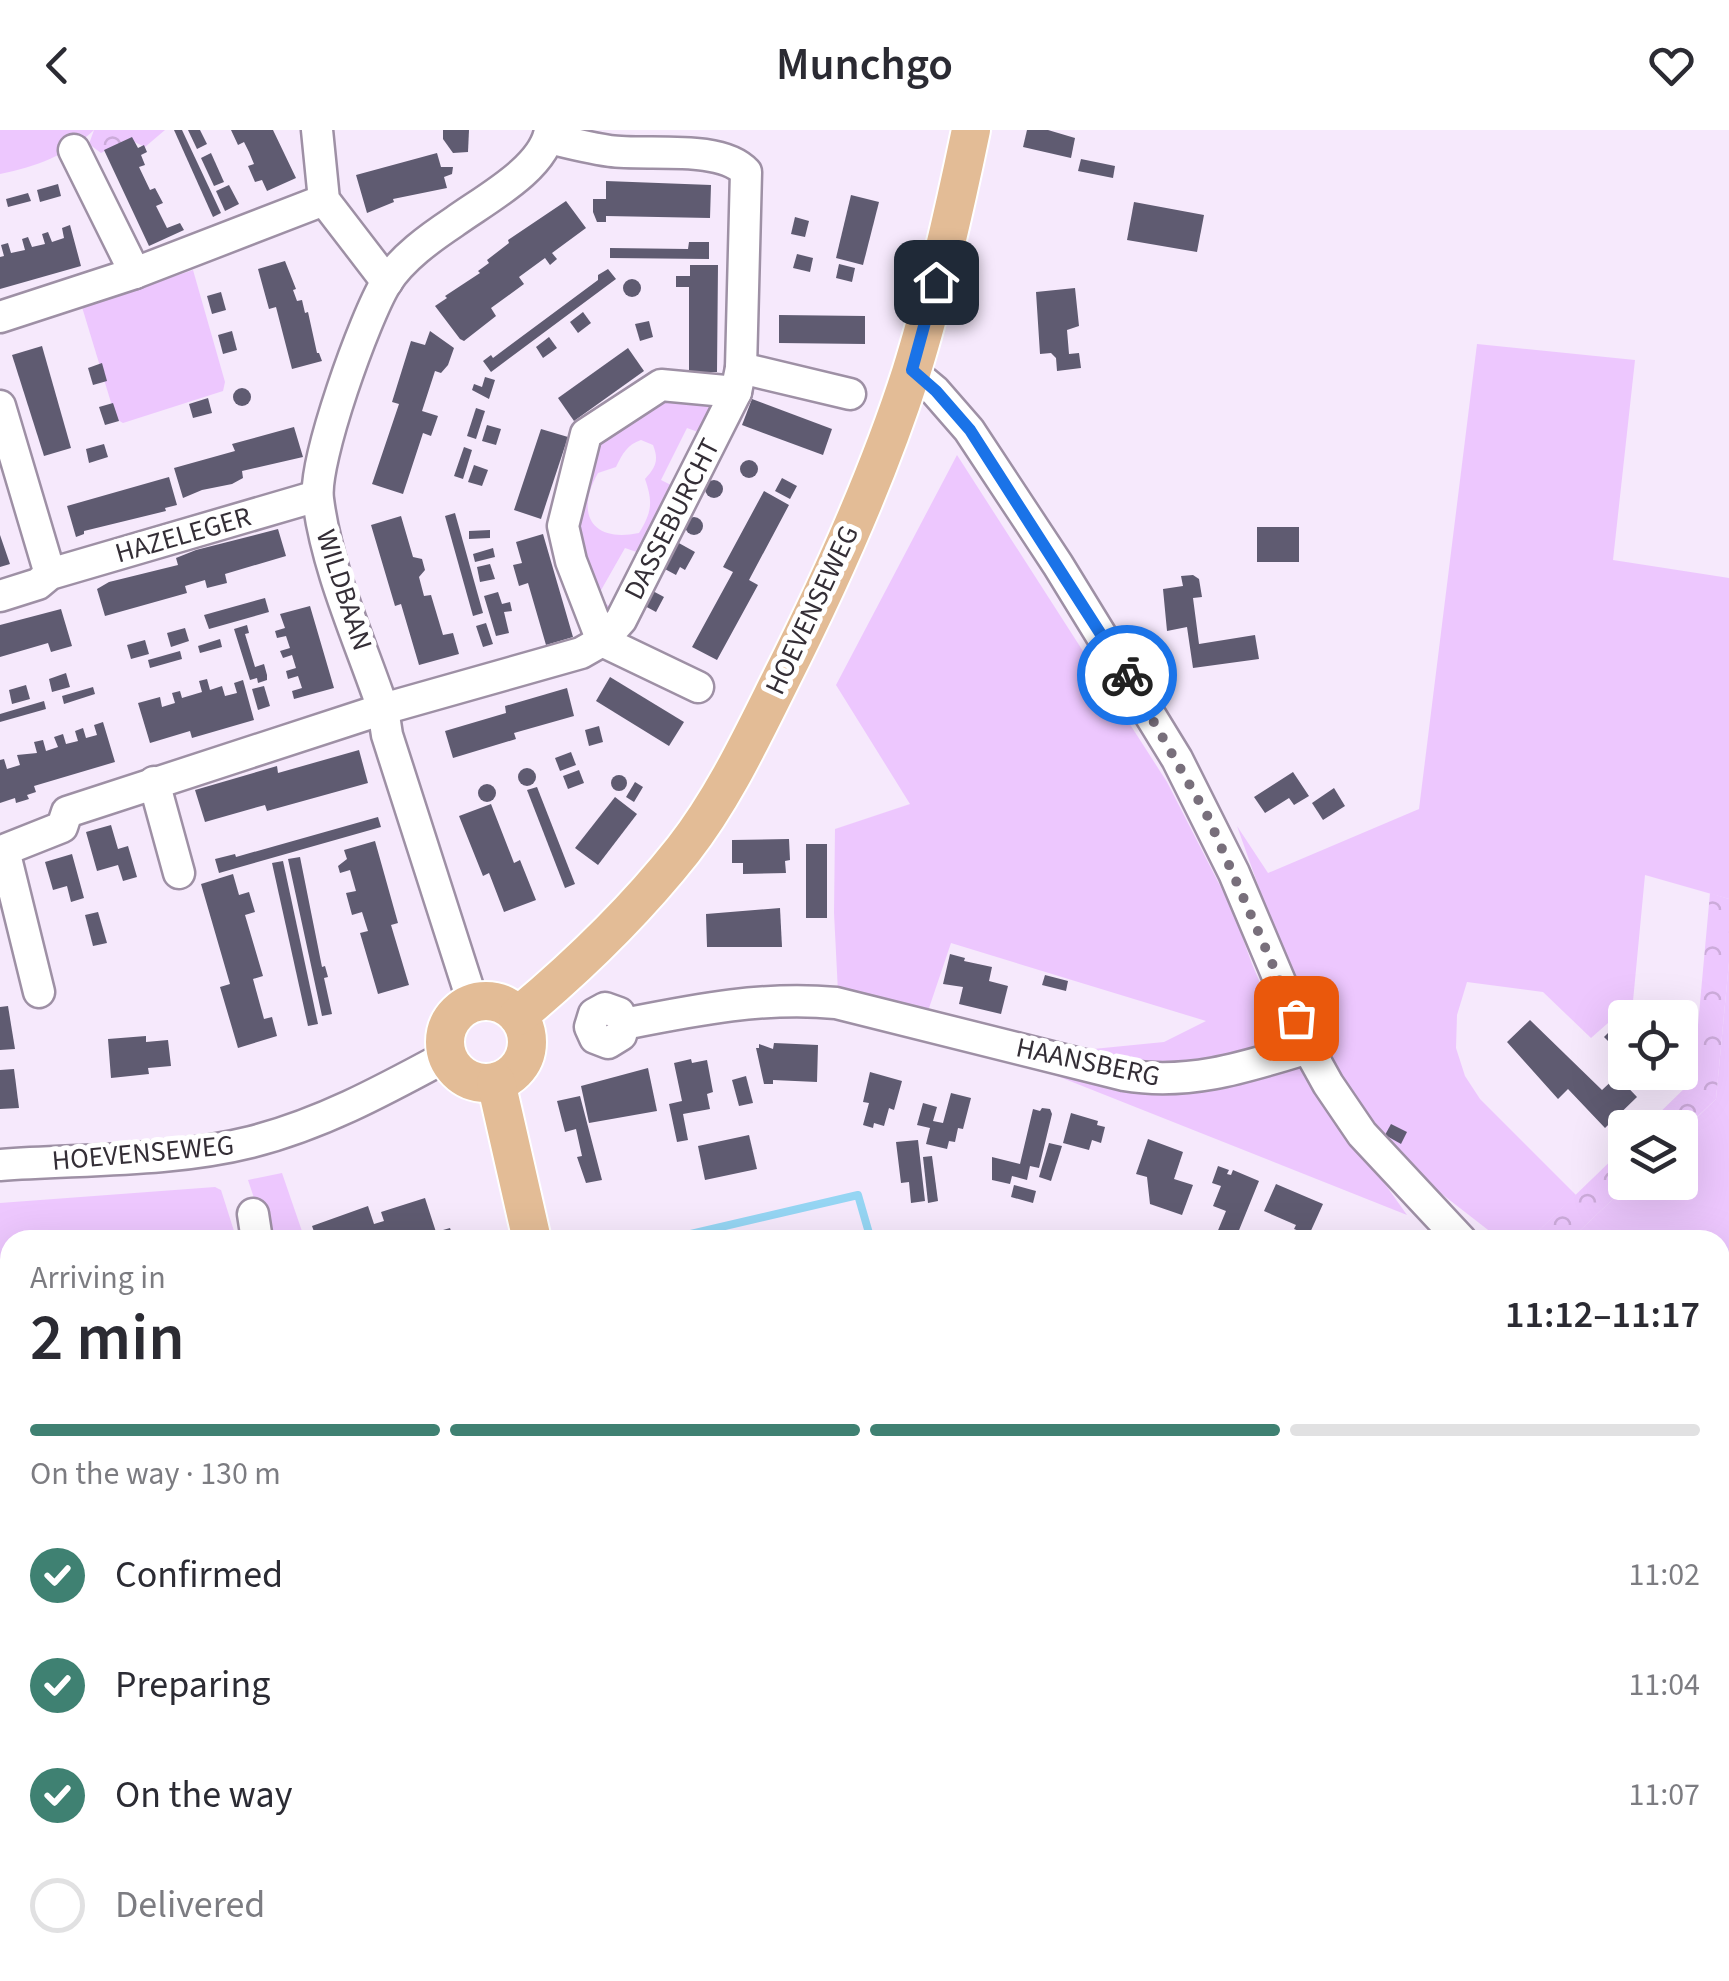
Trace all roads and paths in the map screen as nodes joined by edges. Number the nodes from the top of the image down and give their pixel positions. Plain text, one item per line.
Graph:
1 (317, 130) edge
2 (971, 130) edge
3 (550, 134) edge
4 (74, 150) dead end
5 (324, 200) junction
6 (135, 274) junction
7 (387, 282) junction
8 (0, 317) edge
9 (912, 370) junction
10 (739, 380) junction
11 (850, 394) dead end
12 (0, 406) edge
13 (899, 409) junction
14 (958, 417) junction
15 (317, 496) junction
16 (50, 574) junction
17 (0, 596) edge
18 (602, 642) junction
19 (698, 687) dead end
20 (383, 710) junction
21 (154, 782) junction
22 (179, 873) dead end
23 (39, 992) dead end
24 (473, 1003) junction
25 (518, 1016) junction
26 (624, 1024) dead end
27 (1308, 1048) junction
28 (447, 1056) junction
29 (496, 1082) junction
30 (0, 1165) edge
31 (530, 1230) edge
32 (1452, 1230) edge

1 - 5 street
2 - 9 main road, HOEVENSEWEG
3 - 7 street, WILDBAAN
3 - 10 street, DASSEBURCHT
4 - 6 street
5 - 6 street
5 - 7 street
6 - 8 street
7 - 15 street, WILDBAAN
9 - 13 main road, HOEVENSEWEG
9 - 14 street
10 - 11 street, DASSEBURCHT
10 - 18 street, DASSEBURCHT
10 - 18 street, DASSEBURCHT
12 - 16 street
13 - 14 street
13 - 25 main road, HOEVENSEWEG
14 - 27 street
15 - 16 street, HAZELEGER
15 - 20 street, WILDBAAN
16 - 17 street, HAZELEGER
18 - 19 street
18 - 20 street
20 - 21 street
20 - 24 street, WILDBAAN
21 - 22 street
21 - 23 street
24 - 25 main road
24 - 28 main road
25 - 29 main road
26 - 27 street, HAANSBERG
27 - 32 street
28 - 29 main road
28 - 30 street, HOEVENSEWEG
29 - 31 main road

